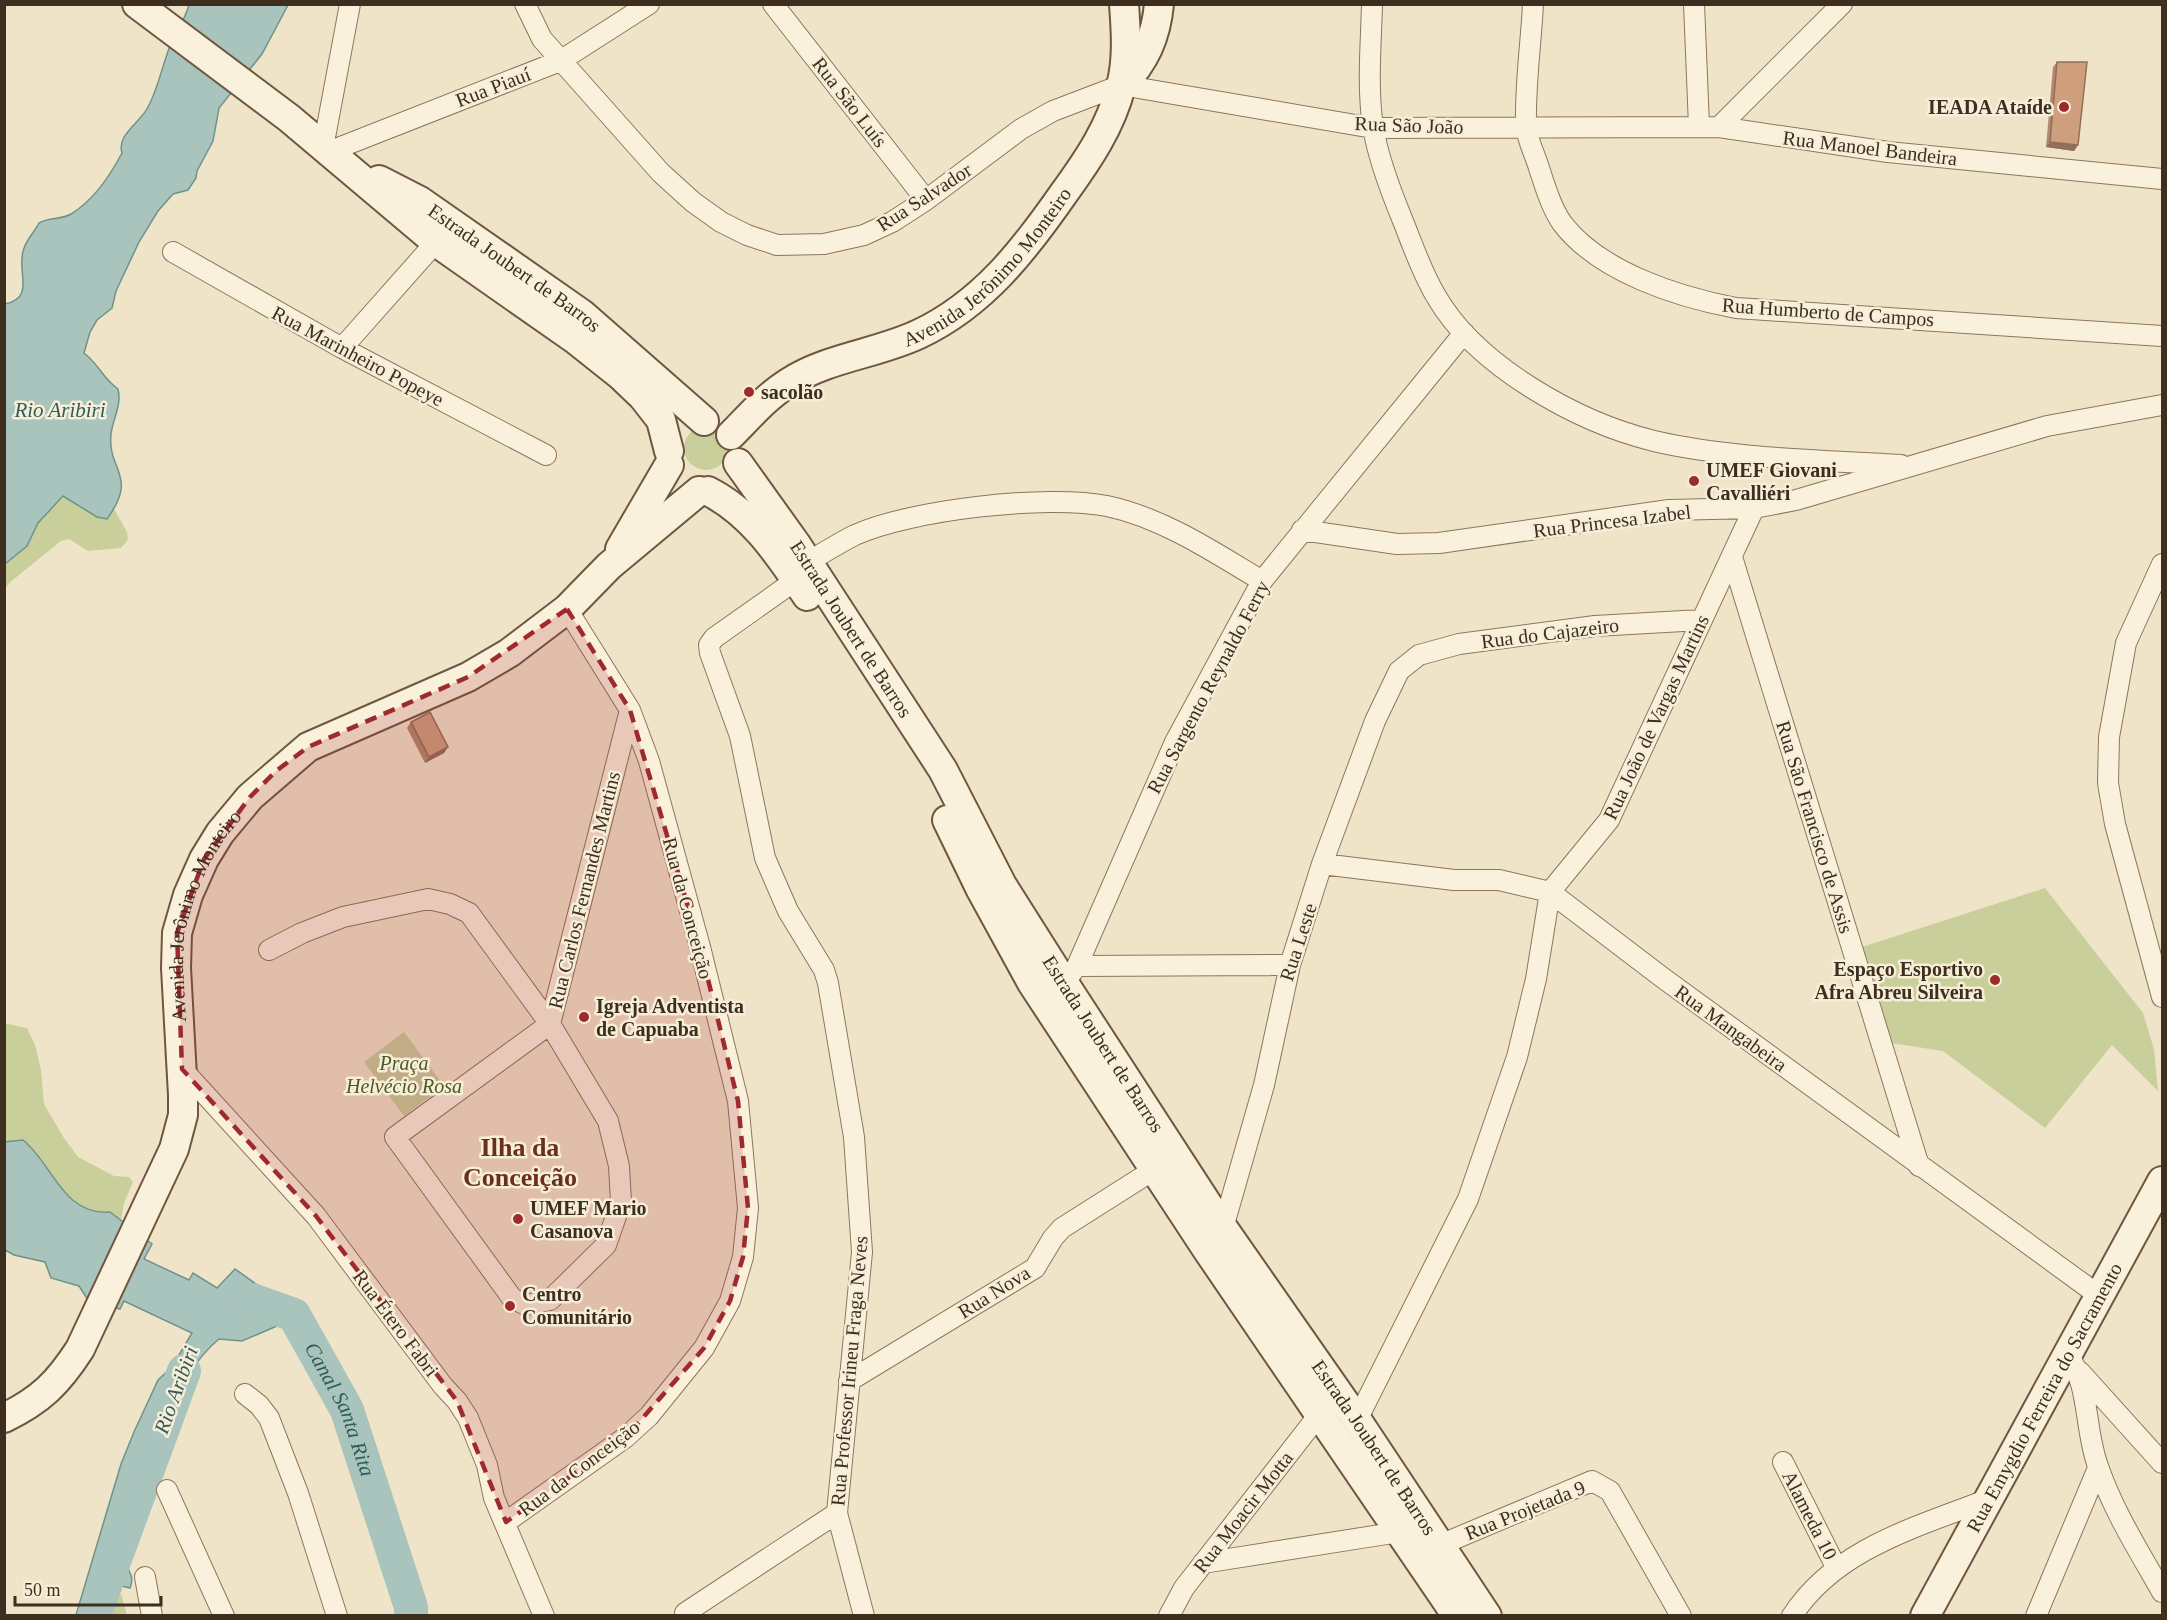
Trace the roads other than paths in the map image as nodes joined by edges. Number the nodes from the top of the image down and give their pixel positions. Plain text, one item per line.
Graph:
1 (137, 4) edge
2 (350, 4) edge
3 (525, 4) edge
4 (649, 4) edge
5 (773, 4) edge
6 (1124, 4) edge
7 (1159, 4) edge
8 (1372, 4) edge
9 (1533, 4) edge
10 (1695, 4) edge
11 (1842, 4) edge
12 (560, 61) junction
13 (1121, 85) junction
14 (1526, 126) junction
15 (1699, 126) junction
16 (1719, 127) junction
17 (1373, 128) junction
18 (329, 153) junction
19 (2163, 179) edge
20 (926, 201) junction
21 (436, 242) junction
22 (173, 252) dead end
23 (1464, 333) junction
24 (2163, 336) edge
25 (342, 348) junction
26 (2163, 405) edge
27 (704, 421) junction
28 (731, 435) junction
29 (546, 455) dead end
30 (669, 458) junction
31 (738, 463) junction
32 (1918, 466) junction
33 (704, 491) junction
34 (1754, 508) junction
35 (1302, 530) junction
36 (1732, 557) junction
37 (2163, 564) edge
38 (609, 566) junction
39 (802, 571) junction
40 (1262, 581) junction
41 (567, 609) junction
42 (1701, 620) junction
43 (1405, 667) joint
44 (630, 710) junction
45 (1322, 864) junction
46 (1550, 892) junction
47 (269, 950) dead end
48 (1290, 965) junction
49 (1070, 975) junction
50 (2163, 997) edge
51 (550, 1024) junction
52 (182, 1069) junction
53 (1919, 1166) junction
54 (1155, 1169) junction
55 (2163, 1180) edge
56 (1223, 1228) junction
57 (2101, 1297) junction
58 (2074, 1363) junction
59 (849, 1381) junction
60 (245, 1394) dead end
61 (1321, 1412) junction
62 (4, 1418) edge
63 (1357, 1420) junction
64 (1783, 1462) dead end
65 (2163, 1463) edge
66 (2098, 1468) junction
67 (167, 1490) dead end
68 (1986, 1500) junction
69 (837, 1513) junction
70 (506, 1522) junction
71 (1399, 1532) junction
72 (1440, 1545) junction
73 (1203, 1563) junction
74 (1836, 1567) junction
75 (145, 1576) dead end
76 (2163, 1593) edge
77 (152, 1616) edge
78 (224, 1616) edge
79 (337, 1616) edge
80 (544, 1616) edge
81 (686, 1616) edge
82 (864, 1616) edge
83 (1169, 1616) edge
84 (1457, 1616) edge
85 (1487, 1616) edge
86 (1681, 1616) edge
87 (1792, 1616) edge
88 (1925, 1616) edge
89 (2036, 1616) edge

1 - 18 main road, Estrada Joubert de Barros
2 - 18 street
3 - 12 street, Rua Salvador
4 - 12 street, Rua Piauí
5 - 20 street, Rua São Luís
6 - 13 main road, Avenida Jerônimo Monteiro
7 - 13 main road
8 - 17 street
9 - 14 street, Rua Humberto de Campos
10 - 15 street
11 - 16 street
12 - 18 street, Rua Piauí
12 - 20 street, Rua Salvador
13 - 17 street, Rua São João
13 - 20 street, Rua Salvador
13 - 28 main road, Avenida Jerônimo Monteiro
14 - 15 street, Rua São João
14 - 17 street, Rua São João
14 - 24 street, Rua Humberto de Campos
15 - 16 street, Rua Manoel Bandeira
16 - 19 street, Rua Manoel Bandeira
17 - 23 street
18 - 21 main road, Estrada Joubert de Barros
18 - 27 main road, Estrada Joubert de Barros
21 - 25 street
21 - 30 main road, Estrada Joubert de Barros
22 - 25 street, Rua Marinheiro Popeye
23 - 32 street
23 - 35 street, Rua Sargento Reynaldo Ferry
25 - 29 street, Rua Marinheiro Popeye
26 - 32 street, Rua Princesa Izabel
27 - 28 main road
27 - 30 main road
28 - 31 main road
30 - 33 main road
30 - 38 main road, Avenida Jerônimo Monteiro
31 - 33 main road
31 - 39 main road, Estrada Joubert de Barros
32 - 34 street, Rua Princesa Izabel
33 - 38 main road, Avenida Jerônimo Monteiro
33 - 39 main road, Estrada Joubert de Barros
34 - 35 street, Rua Princesa Izabel
34 - 36 street, Rua João de Vargas Martins
35 - 40 street, Rua Sargento Reynaldo Ferry
36 - 42 street, Rua João de Vargas Martins
36 - 53 street, Rua São Francisco de Assis
37 - 50 street
38 - 41 main road, Avenida Jerônimo Monteiro
39 - 40 street
39 - 49 main road, Estrada Joubert de Barros
39 - 54 main road, Estrada Joubert de Barros
39 - 59 street, Rua Professor Irineu Fraga Neves
40 - 49 street, Rua Sargento Reynaldo Ferry
41 - 44 street, Rua da Conceição
41 - 52 main road, Avenida Jerônimo Monteiro
42 - 43 street, Rua do Cajazeiro
42 - 46 street, Rua João de Vargas Martins
43 - 45 street, Rua Leste
44 - 51 street, Rua Carlos Fernandes Martins
44 - 70 street, Rua da Conceição
45 - 46 street, Rua Mangabeira
45 - 48 street, Rua Leste
46 - 53 street, Rua Mangabeira
46 - 63 street
47 - 51 street
48 - 49 street
48 - 56 street, Rua Leste
49 - 56 main road, Estrada Joubert de Barros
51 - 51 street, Rua Carlos Fernandes Martins
52 - 62 main road, Avenida Jerônimo Monteiro
52 - 70 street, Rua Étero Fabri
53 - 57 street, Rua Mangabeira
54 - 59 street, Rua Nova
54 - 61 main road, Estrada Joubert de Barros
55 - 57 main road, Rua Emygdio Ferreira do Sacramento
56 - 63 main road, Estrada Joubert de Barros
57 - 58 main road, Rua Emygdio Ferreira do Sacramento
58 - 65 street
58 - 66 street
58 - 68 main road, Rua Emygdio Ferreira do Sacramento
59 - 69 street, Rua Professor Irineu Fraga Neves
60 - 79 street
61 - 71 main road, Estrada Joubert de Barros
61 - 73 street, Rua Moacir Motta
63 - 72 main road, Estrada Joubert de Barros
64 - 74 street, Alameda 10
66 - 76 street
66 - 89 street
67 - 78 street
68 - 74 street
68 - 88 main road, Rua Emygdio Ferreira do Sacramento
69 - 81 street
69 - 82 street, Rua Professor Irineu Fraga Neves
70 - 80 street, Rua Étero Fabri
71 - 73 street
71 - 84 main road, Estrada Joubert de Barros
72 - 85 main road, Estrada Joubert de Barros
72 - 86 street, Rua Projetada 9
73 - 83 street, Rua Moacir Motta
74 - 87 street
75 - 77 street

